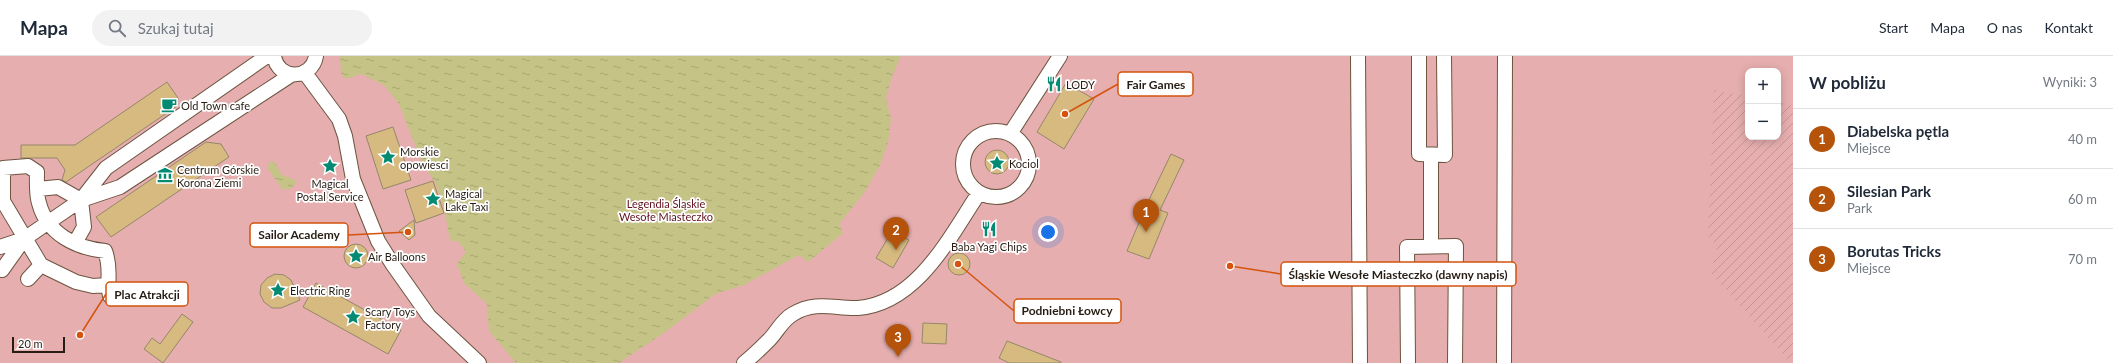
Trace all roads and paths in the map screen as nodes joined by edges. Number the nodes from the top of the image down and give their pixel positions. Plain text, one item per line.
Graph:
1 (267, 56) edge
2 (274, 56) edge
3 (316, 56) edge
4 (1060, 56) edge
5 (1358, 56) edge
6 (1420, 56) edge
7 (1444, 56) edge
8 (1505, 56) edge
9 (305, 73) junction
10 (291, 75) junction
11 (1010, 134) junction
12 (1431, 155) junction
13 (38, 189) junction
14 (979, 193) junction
15 (81, 200) junction
16 (2, 201) edge
17 (47, 223) junction
18 (24, 239) junction
19 (75, 243) junction
20 (1432, 246) junction
21 (0, 247) edge
22 (41, 265) junction
23 (2, 270) dead end
24 (28, 279) dead end
25 (479, 363) edge
26 (744, 363) edge
27 (1360, 363) edge
28 (1408, 363) edge
29 (1455, 363) edge
30 (1504, 363) edge

1 - 15 street
2 - 10 street
3 - 9 street
4 - 11 street
5 - 27 street
6 - 12 street
7 - 12 street
8 - 30 street
9 - 10 street
9 - 25 street
10 - 15 street
11 - 14 street
11 - 14 street
12 - 20 street
13 - 15 street
13 - 16 street
13 - 17 street
14 - 26 street
15 - 17 street
15 - 19 street
16 - 18 street
17 - 18 street
17 - 19 street
18 - 21 street
18 - 22 street
18 - 23 street
19 - 22 street
20 - 28 street
20 - 29 street
22 - 24 street

